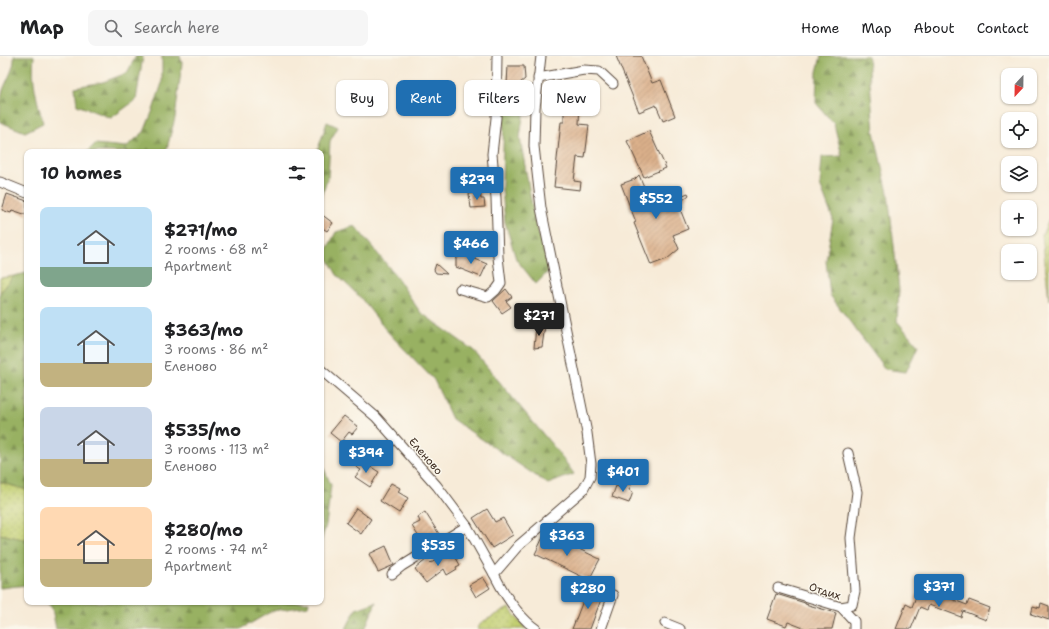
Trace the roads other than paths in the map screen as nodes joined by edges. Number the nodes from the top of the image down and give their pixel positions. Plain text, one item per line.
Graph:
1 (497, 56) edge
2 (541, 56) edge
3 (538, 78) junction
4 (613, 84) dead end
5 (0, 182) edge
6 (24, 191) edge
7 (460, 289) dead end
8 (324, 373) edge
9 (848, 453) dead end
10 (467, 526) junction
11 (392, 574) dead end
12 (494, 574) junction
13 (778, 588) dead end
14 (613, 595) dead end
15 (841, 607) junction
16 (665, 623) dead end
17 (536, 629) edge
18 (600, 629) edge
19 (680, 629) edge
20 (854, 629) edge

1 - 7 street
2 - 3 street
3 - 4 street
3 - 12 street
5 - 6 street
8 - 10 street, Еленово
9 - 15 street
10 - 11 street
10 - 12 street, Еленово
12 - 17 street, Еленово
13 - 15 street, Отдих
14 - 18 street
15 - 20 street, Отдих
16 - 19 street

